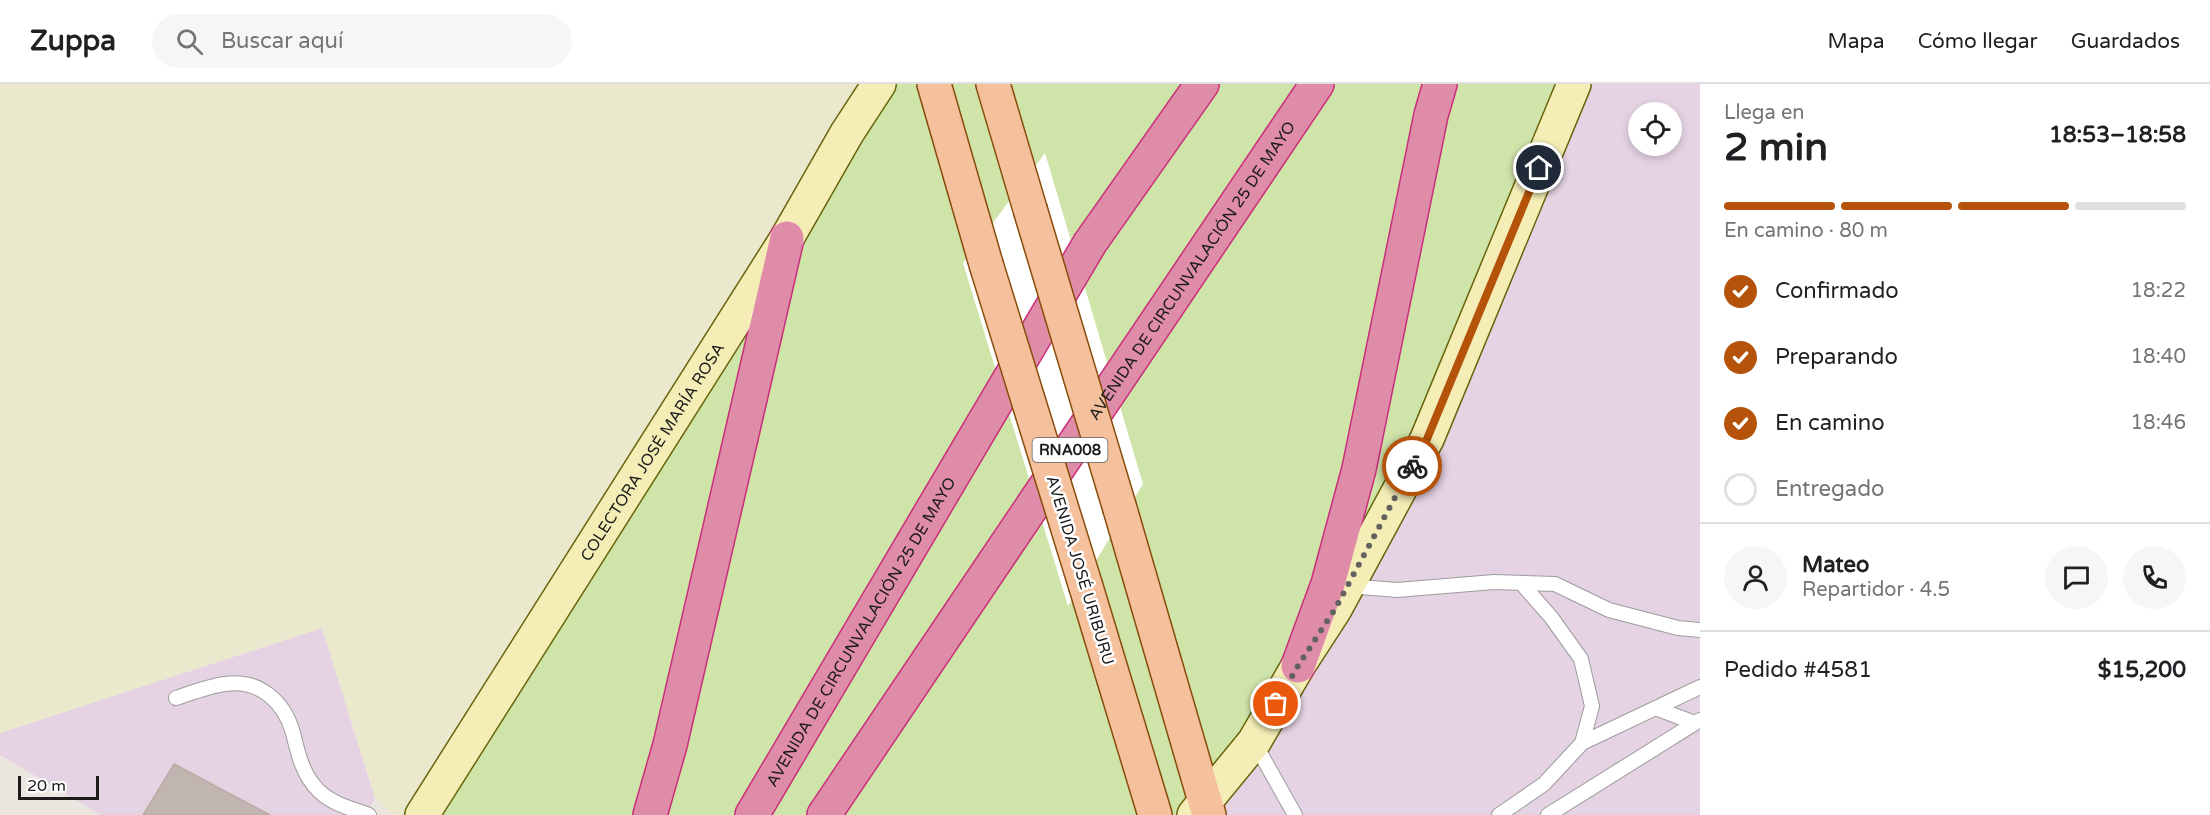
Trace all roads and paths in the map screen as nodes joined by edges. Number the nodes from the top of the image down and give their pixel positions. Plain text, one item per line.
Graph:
1 (879, 84) edge
2 (934, 84) edge
3 (993, 84) edge
4 (1202, 84) edge
5 (1317, 84) edge
6 (1440, 84) edge
7 (1574, 84) edge
8 (787, 238) junction
9 (1522, 584) junction
10 (1348, 586) junction
11 (1700, 630) edge
12 (1298, 666) junction
13 (1700, 687) edge
14 (176, 698) dead end
15 (1655, 708) junction
16 (1698, 721) edge
17 (1254, 742) junction
18 (1582, 744) junction
19 (1203, 811) edge
20 (369, 815) edge
21 (422, 815) edge
22 (650, 815) edge
23 (752, 815) edge
24 (824, 815) edge
25 (1155, 815) edge
26 (1295, 815) edge
27 (1499, 815) edge
28 (1548, 815) edge

1 - 8 main road, COLECTORA JOSÉ MARÍA ROSA
2 - 25 main road, AVENIDA JOSÉ URIBURU, bridge
3 - 19 main road, bridge
4 - 23 highway, AVENIDA DE CIRCUNVALACIÓN 25 DE MAYO
5 - 24 highway, AVENIDA DE CIRCUNVALACIÓN 25 DE MAYO / RNA008
6 - 12 highway
7 - 10 main road
8 - 21 main road, COLECTORA JOSÉ MARÍA ROSA
8 - 22 highway
9 - 10 lane
9 - 11 lane
9 - 18 lane
10 - 12 main road
12 - 17 main road
13 - 15 lane
14 - 20 lane
15 - 16 lane
15 - 18 lane
16 - 28 lane
17 - 19 main road
17 - 26 lane
18 - 27 lane

